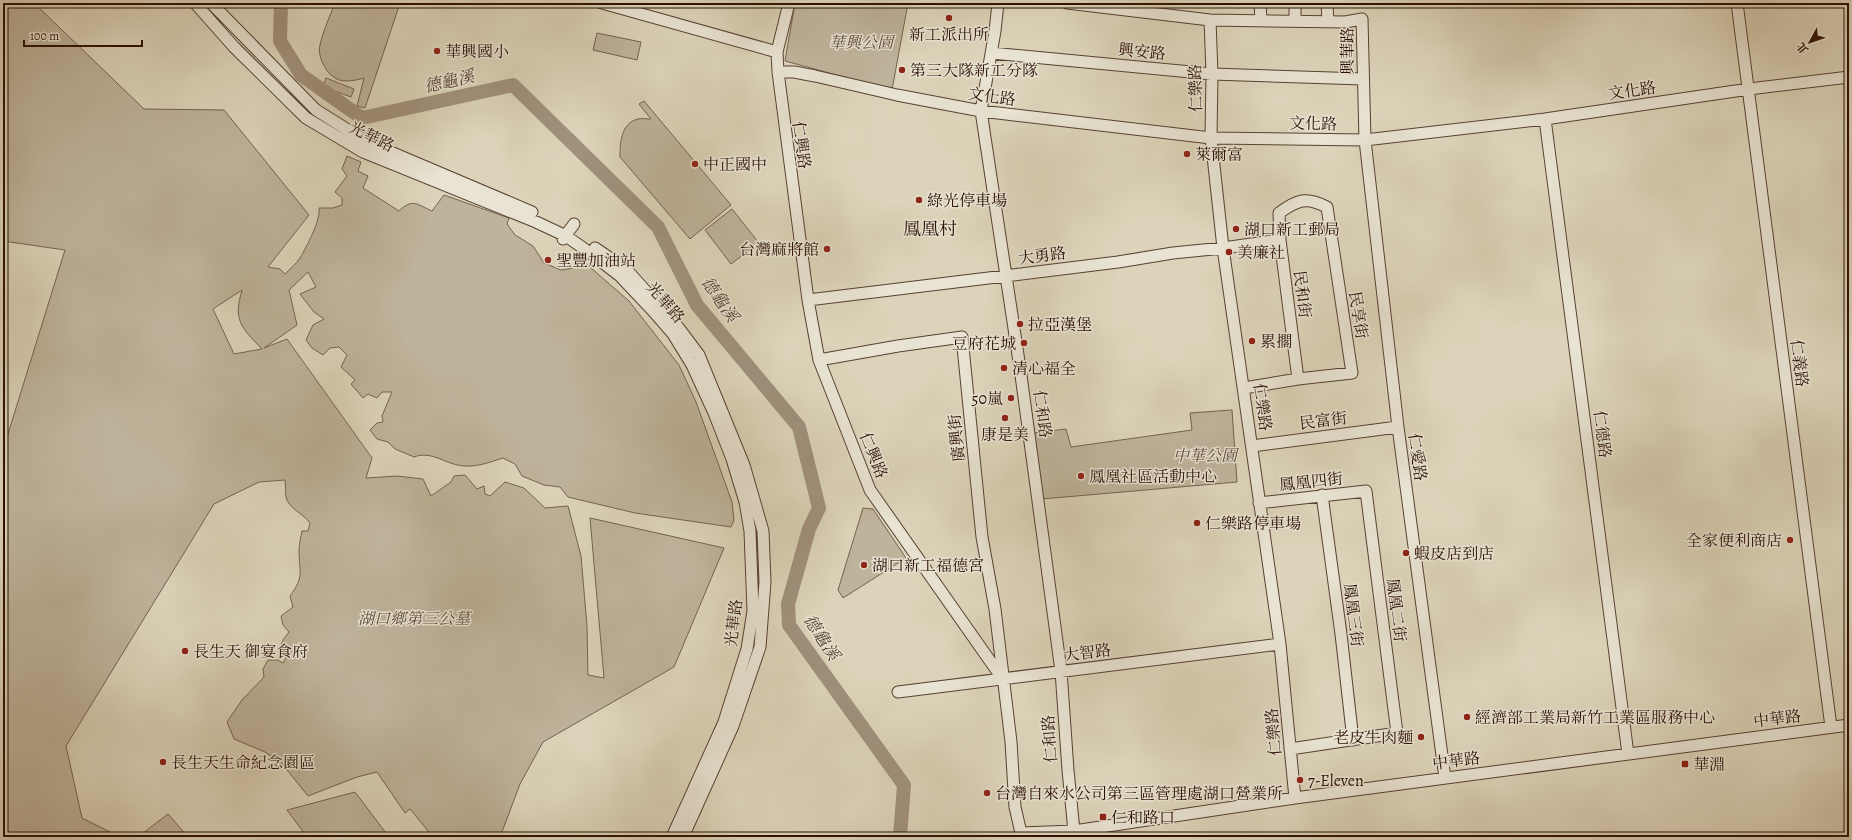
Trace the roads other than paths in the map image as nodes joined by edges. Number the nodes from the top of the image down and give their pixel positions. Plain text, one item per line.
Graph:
1 (195, 3) edge
2 (211, 3) edge
3 (602, 3) edge
4 (789, 3) edge
5 (998, 3) edge
6 (1067, 3) edge
7 (1260, 3) edge
8 (1295, 3) edge
9 (1328, 3) edge
10 (1737, 3) edge
11 (1210, 20) junction
12 (1261, 20) junction
13 (1295, 21) junction
14 (1328, 22) junction
15 (777, 52) junction
16 (991, 53) junction
17 (778, 72) junction
18 (1212, 74) junction
19 (1849, 77) edge
20 (1363, 79) junction
21 (1749, 89) junction
22 (981, 111) junction
23 (1545, 119) junction
24 (1211, 138) junction
25 (1365, 140) junction
26 (1279, 213) joint
27 (568, 232) junction
28 (1280, 240) junction
29 (1223, 248) junction
30 (1005, 276) junction
31 (808, 300) junction
32 (657, 308) junction
33 (819, 360) junction
34 (1298, 379) junction
35 (1244, 388) junction
36 (1398, 427) junction
37 (1252, 446) junction
38 (1366, 491) joint
39 (1322, 495) junction
40 (1259, 503) junction
41 (1280, 644) junction
42 (1061, 671) junction
43 (1003, 678) junction
44 (898, 692) dead end
45 (1849, 725) edge
46 (1831, 727) junction
47 (1353, 740) junction
48 (1290, 749) junction
49 (1628, 754) junction
50 (1445, 778) junction
51 (1295, 798) junction
52 (687, 832) edge
53 (1073, 834) edge
54 (672, 837) edge

1 - 27 street, 光華路
2 - 27 street, 光華路
3 - 15 street
4 - 15 street, 仁興路
5 - 16 street, 仁和路
6 - 11 street, 興華路
7 - 12 street
8 - 13 street
9 - 14 street
10 - 21 street, 仁義路
11 - 12 street, 興華路
11 - 18 street, 仁樂路
12 - 13 street, 興華路
13 - 14 street, 興華路
14 - 20 street, 興華路
15 - 17 street, 仁興路
16 - 18 street, 興安路
16 - 22 street, 仁和路
17 - 22 street, 文化路
17 - 31 street, 仁興路
18 - 20 street, 興安路
18 - 24 street, 仁樂路
19 - 21 street, 文化路
20 - 25 street, 興華路
21 - 23 street, 文化路
21 - 46 street, 仁義路
22 - 24 street, 文化路
22 - 30 street, 仁和路
23 - 25 street, 文化路
23 - 49 street, 仁德路
24 - 25 street, 文化路
24 - 29 street, 仁樂路
25 - 36 street, 仁愛路
26 - 28 street, 民和街
26 - 34 street, 民享街
27 - 32 street, 光華路
28 - 29 street, 大勇路
28 - 34 street, 民和街
29 - 30 street, 大勇路
29 - 35 street, 仁樂路
30 - 31 street, 大勇路
30 - 42 street, 仁和路
31 - 33 street, 仁興路
32 - 52 street, 光華路
32 - 54 street, 光華路
33 - 43 street, 仁興路
33 - 43 street, 廣興街
34 - 35 street, 民享街
35 - 37 street, 仁樂路
36 - 37 street, 民富街
36 - 50 street, 仁愛路
37 - 40 street, 仁樂路
38 - 39 street, 鳳凰四街
38 - 47 street, 鳳凰二街
39 - 40 street, 鳳凰四街
39 - 47 street, 鳳凰三街
40 - 41 street, 仁樂路
41 - 42 street, 大智路
41 - 48 street, 仁樂路
42 - 43 street, 大智路
42 - 53 street, 仁和路
43 - 44 street, 大智路
43 - 53 street, 仁興路
45 - 46 street, 中華路
46 - 49 street, 中華路
47 - 48 street
48 - 51 street, 仁樂路
49 - 50 street, 中華路
50 - 51 street, 中華路
51 - 53 street, 中華路

